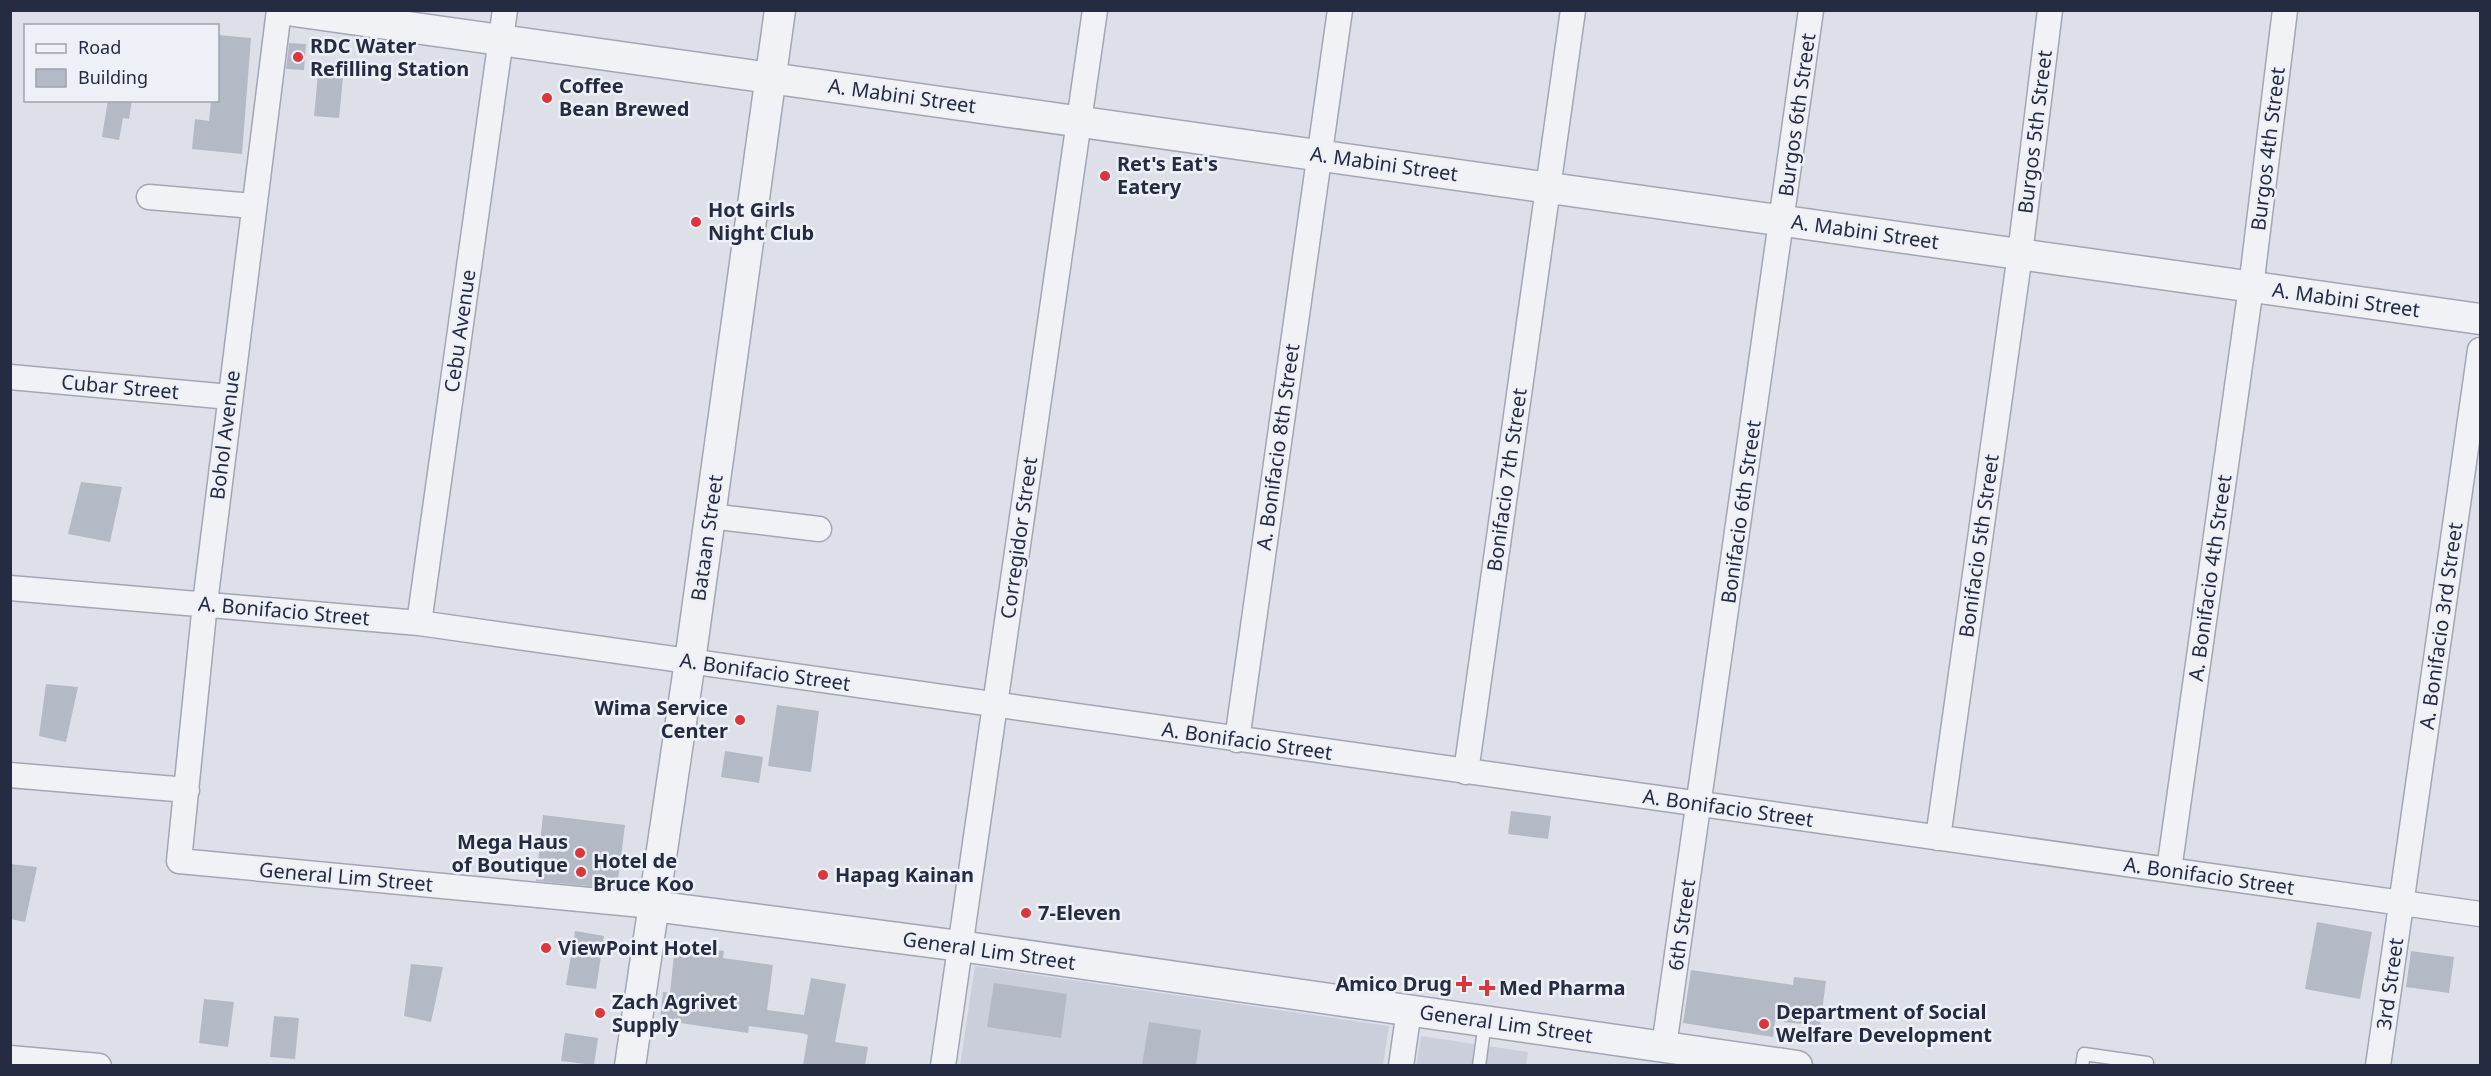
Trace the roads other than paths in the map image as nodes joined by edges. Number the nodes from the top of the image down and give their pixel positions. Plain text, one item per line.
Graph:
1 (279, 10) edge
2 (286, 10) edge
3 (780, 10) edge
4 (1095, 10) edge
5 (1340, 10) edge
6 (1573, 10) edge
7 (1811, 10) edge
8 (2050, 10) edge
9 (2285, 10) edge
10 (503, 25) edge
11 (770, 77) junction
12 (1079, 121) junction
13 (1320, 155) junction
14 (1548, 187) junction
15 (149, 197) dead end
16 (253, 206) junction
17 (1782, 220) junction
18 (2020, 254) junction
19 (2251, 287) junction
20 (2481, 319) edge
21 (2481, 350) edge
22 (10, 377) edge
23 (230, 397) junction
24 (710, 516) junction
25 (819, 529) dead end
26 (10, 588) edge
27 (205, 603) junction
28 (419, 623) junction
29 (690, 661) junction
30 (995, 706) junction
31 (1237, 740) junction
32 (1466, 772) junction
33 (10, 775) edge
34 (187, 790) junction
35 (1699, 804) junction
36 (1938, 838) junction
37 (179, 861) joint
38 (2169, 870) junction
39 (2401, 903) junction
40 (653, 906) junction
41 (2481, 914) edge
42 (960, 946) junction
43 (1409, 1010) junction
44 (1485, 1020) junction
45 (1682, 1054) edge
46 (10, 1058) edge
47 (99, 1065) edge
48 (630, 1065) edge
49 (943, 1065) edge
50 (1401, 1065) edge
51 (1479, 1065) edge
52 (1797, 1065) edge
53 (2082, 1065) edge
54 (2147, 1065) edge
55 (2378, 1065) edge

1 - 16 street, Bohol Avenue
2 - 10 street, A. Mabini Street
3 - 11 street, Bataan Street
4 - 12 street, Corregidor Street
5 - 13 street, A. Bonifacio 8th Street
6 - 14 street, Bonifacio 7th Street
7 - 17 street, Burgos 6th Street
8 - 18 street, Burgos 5th Street
9 - 19 street, Burgos 4th Street
10 - 11 street, A. Mabini Street
10 - 28 street, Cebu Avenue
11 - 12 street, A. Mabini Street
11 - 24 street, Bataan Street
12 - 13 street, A. Mabini Street
12 - 30 street, Corregidor Street
13 - 14 street, A. Mabini Street
13 - 31 street, A. Bonifacio 8th Street
14 - 17 street, A. Mabini Street
14 - 32 street, Bonifacio 7th Street
15 - 16 street
16 - 23 street, Bohol Avenue
17 - 18 street, A. Mabini Street
17 - 35 street, Bonifacio 6th Street
18 - 19 street, A. Mabini Street
18 - 36 street, Bonifacio 5th Street
19 - 20 street, A. Mabini Street
19 - 38 street, A. Bonifacio 4th Street
21 - 39 street, A. Bonifacio 3rd Street
22 - 23 street, Cubar Street
23 - 27 street, Bohol Avenue
24 - 25 street
24 - 29 street, Bataan Street
26 - 27 street, A. Bonifacio Street
27 - 28 street, A. Bonifacio Street
27 - 34 street, Bohol Avenue
28 - 29 street, A. Bonifacio Street
29 - 30 street, A. Bonifacio Street
29 - 40 street, Bataan Street
30 - 31 street, A. Bonifacio Street
30 - 42 street, Corregidor Street
31 - 32 street, A. Bonifacio Street
32 - 35 street, A. Bonifacio Street
33 - 34 street
34 - 37 street, Bohol Avenue
35 - 36 street, A. Bonifacio Street
35 - 45 street, 6th Street
36 - 38 street, A. Bonifacio Street
37 - 40 street, General Lim Street
38 - 39 street, A. Bonifacio Street
39 - 41 street, A. Bonifacio Street
39 - 55 street, 3rd Street
40 - 42 street, General Lim Street
40 - 48 street, Bataan Street
42 - 43 street, General Lim Street
42 - 49 street, Corregidor Street
43 - 44 street, General Lim Street
43 - 50 street
44 - 45 street, General Lim Street
44 - 51 lane
45 - 52 street, General Lim Street
46 - 47 street
53 - 54 lane

